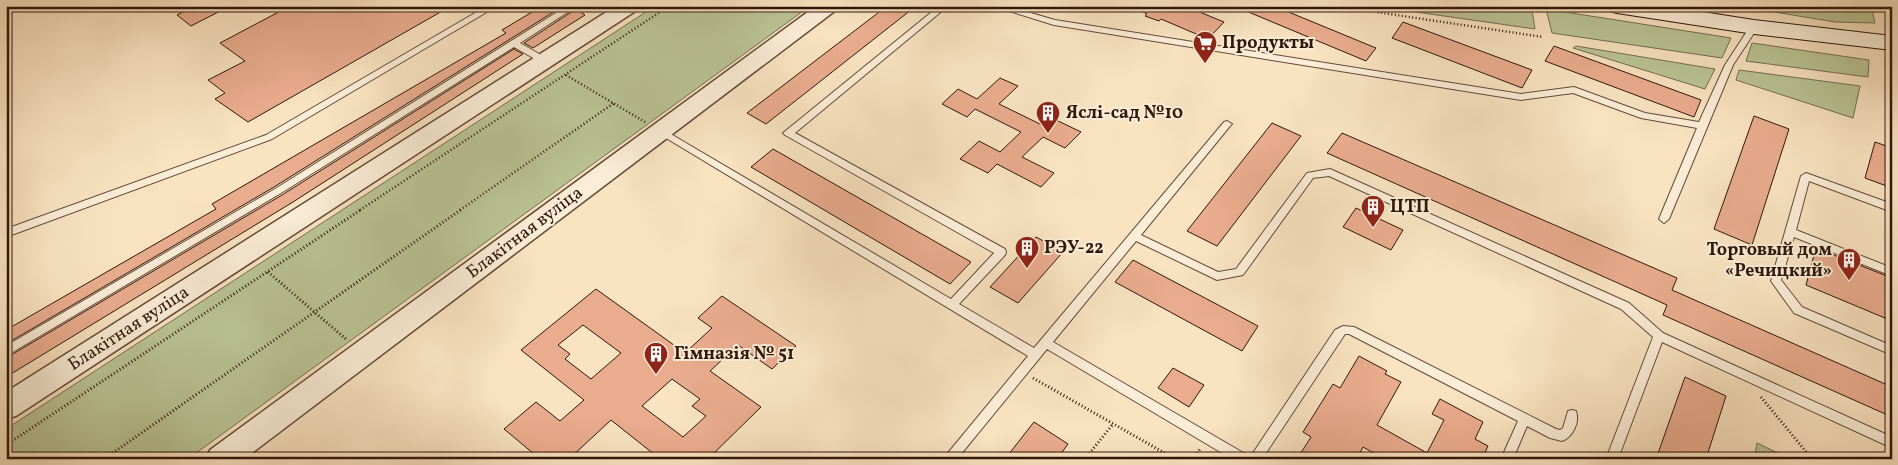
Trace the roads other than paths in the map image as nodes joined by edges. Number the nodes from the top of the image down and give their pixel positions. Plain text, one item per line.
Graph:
1 (493, 6) edge
2 (573, 6) edge
3 (630, 6) edge
4 (829, 6) edge
5 (944, 6) edge
6 (997, 6) edge
7 (1617, 6) edge
8 (1754, 27) junction
9 (513, 43) junction
10 (1892, 43) edge
11 (546, 61) junction
12 (1227, 124) dead end
13 (1702, 126) junction
14 (661, 132) junction
15 (1892, 208) edge
16 (1664, 219) dead end
17 (1791, 232) junction
18 (6, 234) edge
19 (1135, 236) junction
20 (1892, 272) edge
21 (952, 305) junction
22 (1658, 336) junction
23 (1045, 344) junction
24 (1892, 351) edge
25 (6, 352) edge
26 (1036, 355) junction
27 (6, 407) edge
28 (1572, 414) dead end
29 (1524, 421) junction
30 (1892, 443) edge
31 (221, 459) edge
32 (949, 459) edge
33 (1243, 459) edge
34 (1255, 459) edge
35 (1507, 459) edge
36 (1612, 459) edge

1 - 18 lane
2 - 9 lane
3 - 11 street, Блакітная вуліца
4 - 14 street, Блакітная вуліца
5 - 21 lane
6 - 13 lane
7 - 8 main road
8 - 10 main road
8 - 13 lane
9 - 11 lane
9 - 25 lane
11 - 27 street, Блакітная вуліца
12 - 19 lane
13 - 16 lane
14 - 21 lane
14 - 31 street, Блакітная вуліца
15 - 17 lane
17 - 20 lane
17 - 24 lane
19 - 22 lane
19 - 23 lane
21 - 26 lane
22 - 30 lane
22 - 36 lane
23 - 26 lane
23 - 33 lane
26 - 32 lane
28 - 29 lane
29 - 34 lane
29 - 35 lane

